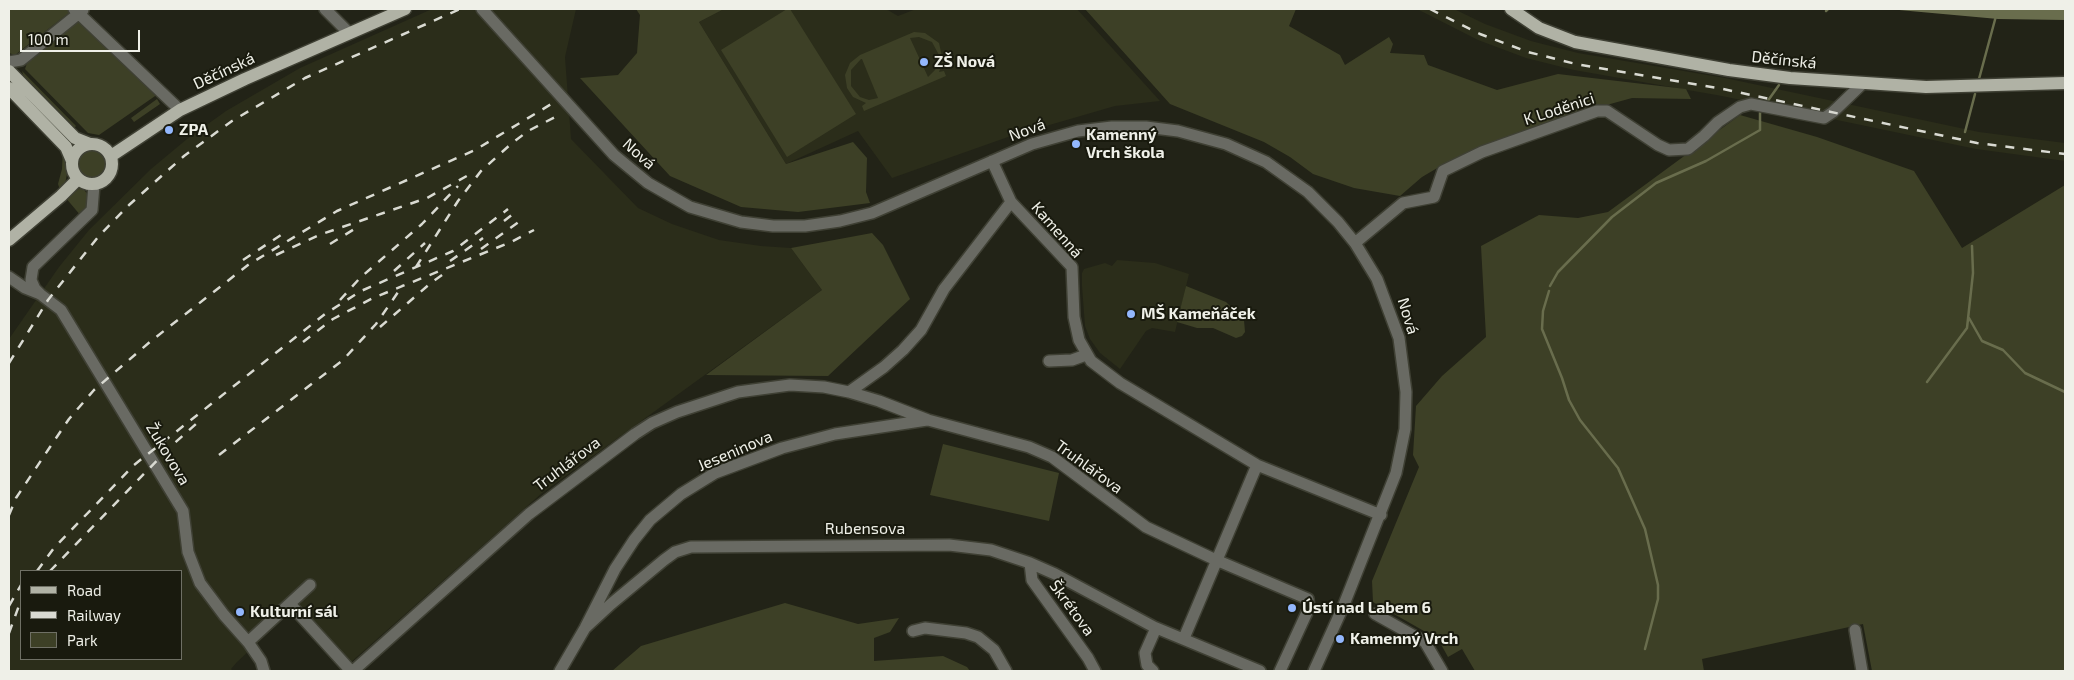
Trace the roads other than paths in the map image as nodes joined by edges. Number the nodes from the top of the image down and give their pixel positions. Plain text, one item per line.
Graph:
1 (325, 9) edge
2 (391, 9) edge
3 (405, 9) edge
4 (482, 9) edge
5 (1510, 9) edge
6 (80, 10) edge
7 (354, 31) junction
8 (21, 60) junction
9 (9, 62) edge
10 (9, 71) edge
11 (2065, 83) edge
12 (1862, 84) junction
13 (9, 88) edge
14 (26, 89) junction
15 (180, 110) junction
16 (90, 144) junction
17 (111, 156) junction
18 (72, 161) junction
19 (992, 161) junction
20 (78, 179) junction
21 (94, 185) junction
22 (1012, 202) junction
23 (9, 240) edge
24 (1355, 243) junction
25 (9, 277) edge
26 (40, 294) junction
27 (1086, 355) junction
28 (1049, 361) dead end
29 (849, 392) junction
30 (928, 420) junction
31 (1258, 466) junction
32 (1381, 515) junction
33 (1216, 560) junction
34 (1030, 563) junction
35 (310, 585) dead end
36 (290, 604) junction
37 (1375, 614) dead end
38 (585, 628) junction
39 (1156, 628) junction
40 (1855, 630) dead end
41 (913, 632) dead end
42 (1184, 638) junction
43 (248, 642) junction
44 (264, 671) edge
45 (352, 671) edge
46 (560, 671) edge
47 (1006, 671) edge
48 (1095, 671) edge
49 (1153, 671) edge
50 (1260, 671) edge
51 (1280, 671) edge
52 (1314, 671) edge
53 (1442, 671) edge
54 (1862, 671) edge

1 - 7 street
2 - 7 street, Děčínská
3 - 7 main road, Děčínská
4 - 19 street, Nová
5 - 12 main road, Děčínská
6 - 8 street
6 - 15 street
7 - 15 main road, Děčínská
8 - 9 street
8 - 14 street
10 - 14 main road
11 - 12 main road, Děčínská
12 - 24 street, K Loděnici
13 - 18 main road
14 - 16 main road
15 - 17 main road, Děčínská
16 - 17 main road
16 - 18 main road
17 - 21 main road
18 - 20 main road
19 - 22 street, Kamenná
19 - 24 street, Nová
20 - 21 main road
20 - 23 main road
21 - 26 street
22 - 27 street, Kamenná
22 - 29 street
24 - 32 street, Nová
25 - 26 street, Žukovova
26 - 43 street, Žukovova
27 - 28 street
27 - 31 street, Kamenná
29 - 30 street, Truhlářova
29 - 45 street, Truhlářova
30 - 33 street, Truhlářova
30 - 38 street, Jeseninova
31 - 32 street
31 - 33 street
32 - 52 street, Nová
33 - 42 street
33 - 51 street, Truhlářova
34 - 38 street, Rubensova
34 - 39 street, Rubensova
34 - 48 street, Škrétova
35 - 36 street
36 - 43 street
36 - 45 street
37 - 53 street
38 - 46 street, Jeseninova
39 - 42 street, Rubensova
39 - 49 street
40 - 54 street
41 - 47 street
42 - 50 street, Rubensova
43 - 44 street, Žukovova

